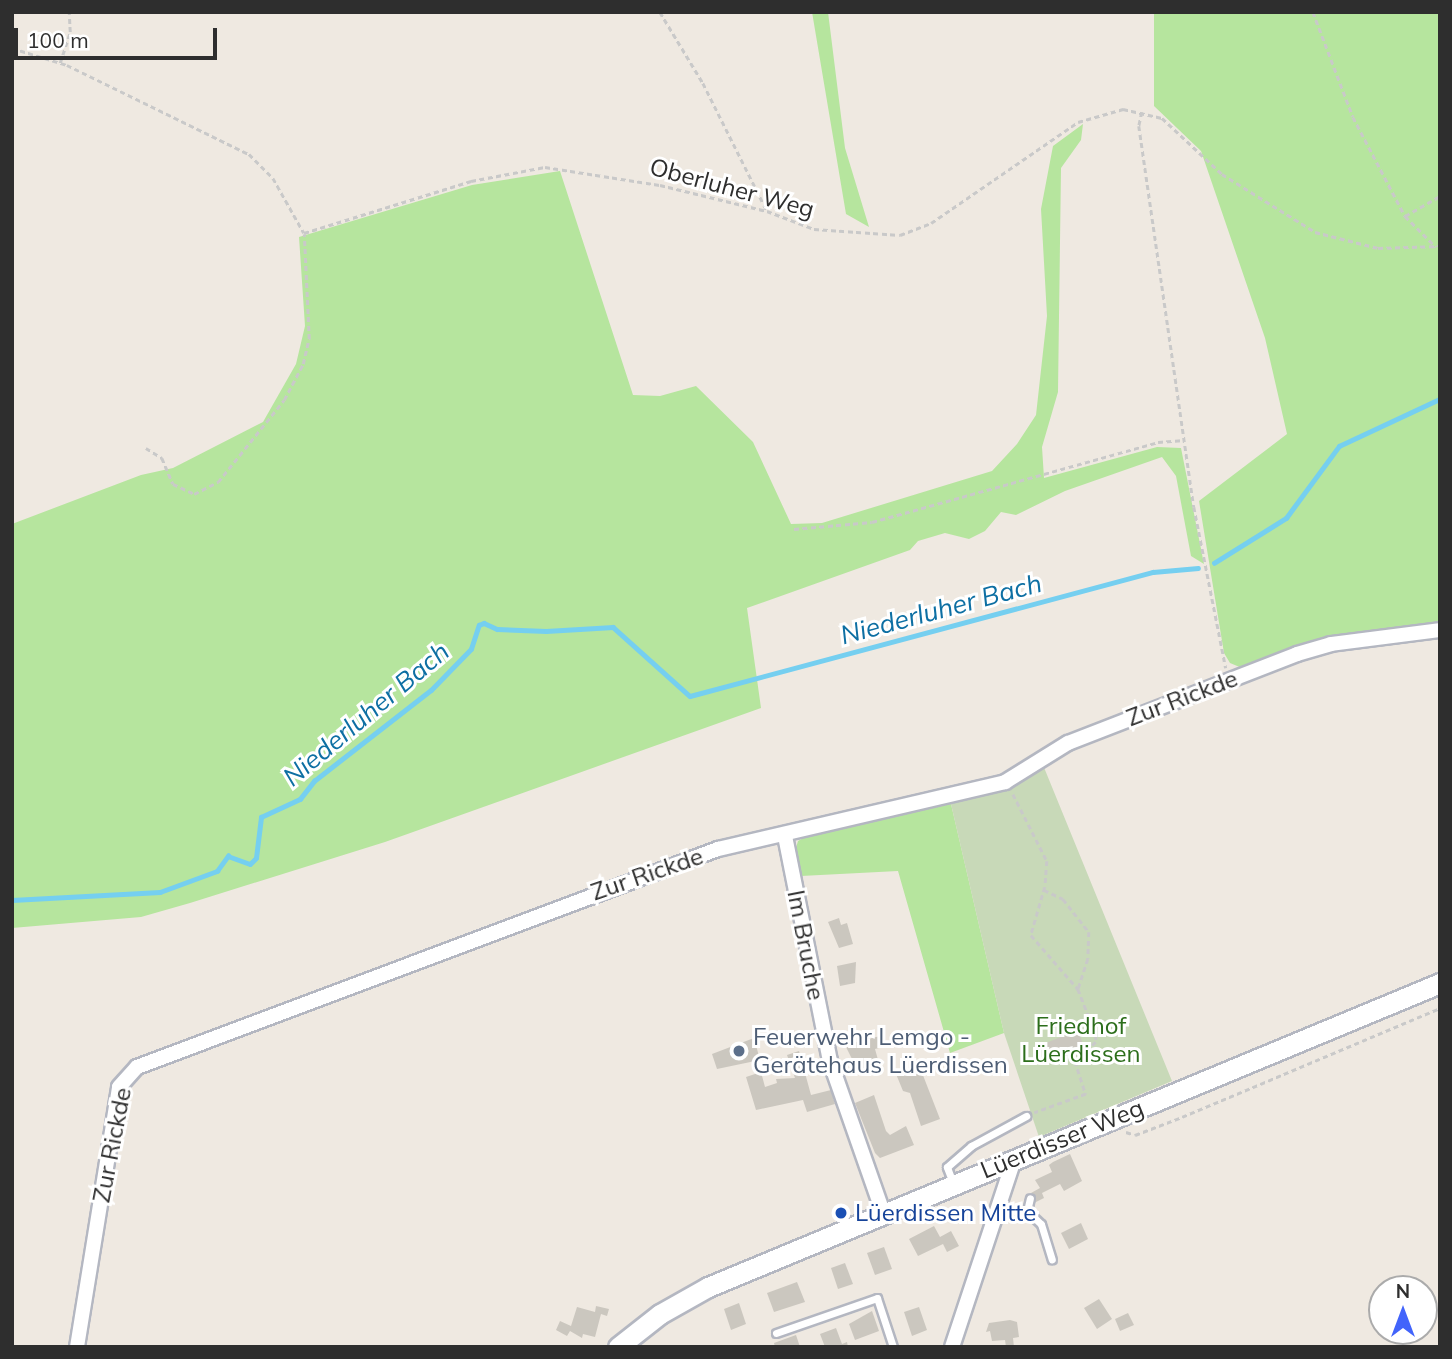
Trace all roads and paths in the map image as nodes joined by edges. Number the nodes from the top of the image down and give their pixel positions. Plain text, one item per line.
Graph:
1 (69, 12) edge
2 (660, 12) edge
3 (1313, 12) edge
4 (12, 48) edge
5 (60, 63) junction
6 (1142, 112) junction
7 (1440, 197) edge
8 (767, 211) junction
9 (1405, 216) junction
10 (304, 233) junction
11 (1438, 246) edge
12 (1185, 439) junction
13 (146, 448) dead end
14 (794, 529) dead end
15 (1440, 630) edge
16 (1229, 679) junction
17 (1005, 782) junction
18 (785, 836) junction
19 (1044, 890) junction
20 (1440, 983) edge
21 (1078, 989) junction
22 (1440, 1009) edge
23 (1026, 1116) joint
24 (1101, 1123) junction
25 (1014, 1159) junction
26 (954, 1184) junction
27 (1030, 1198) dead end
28 (1027, 1211) junction
29 (883, 1212) junction
30 (998, 1212) junction
31 (1052, 1259) dead end
32 (776, 1333) dead end
33 (77, 1347) edge
34 (618, 1347) edge
35 (893, 1347) edge
36 (951, 1347) edge

1 - 5 path
2 - 8 path
3 - 9 path
4 - 5 path
5 - 10 path
6 - 8 path, Oberluher Weg
6 - 11 path, Oberluher Weg
6 - 12 path
7 - 9 path
8 - 10 path, Oberluher Weg
9 - 11 path
10 - 13 path
12 - 14 path
12 - 16 path
15 - 16 street, Zur Rickde
16 - 17 street, Zur Rickde
17 - 18 street, Zur Rickde
17 - 19 path
18 - 29 street, Im Bruche
18 - 33 street, Zur Rickde
19 - 21 path
19 - 21 path
20 - 24 main road, Lüerdisser Weg
21 - 23 path
22 - 24 path
23 - 26 lane
24 - 25 main road, Lüerdisser Weg
25 - 26 main road, Lüerdisser Weg
25 - 30 street
26 - 29 main road, Lüerdisser Weg
27 - 28 lane
28 - 30 lane
28 - 31 lane
29 - 34 main road, Lüerdisser Weg
30 - 36 street
32 - 35 lane

